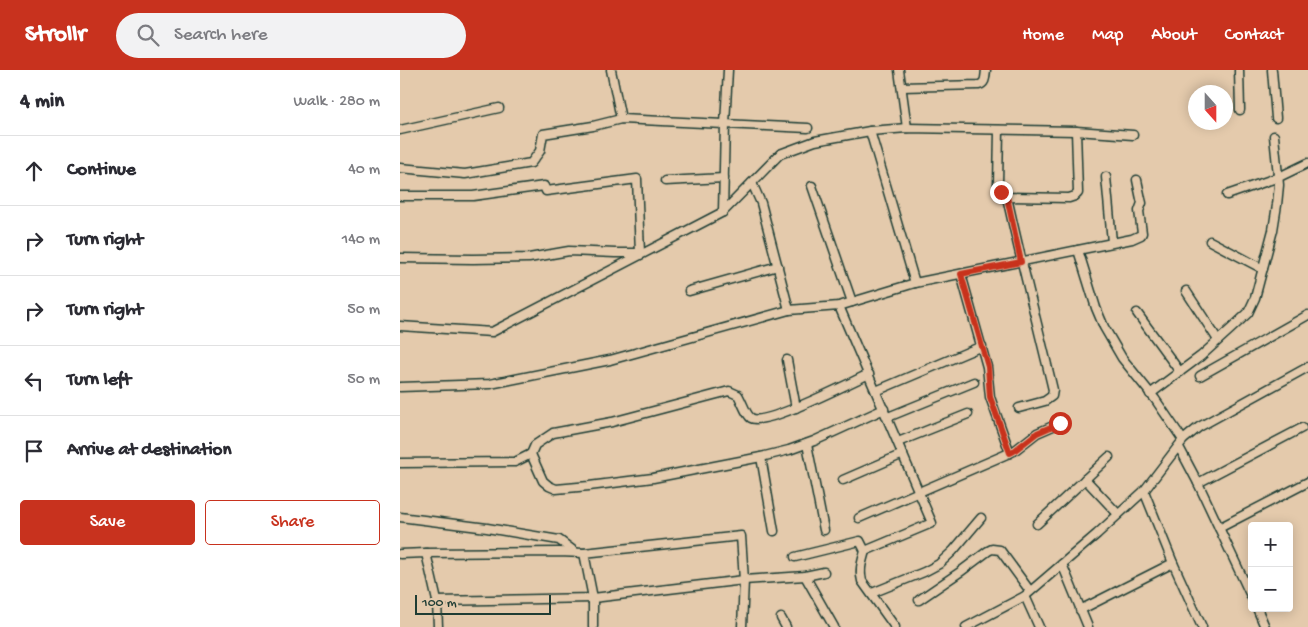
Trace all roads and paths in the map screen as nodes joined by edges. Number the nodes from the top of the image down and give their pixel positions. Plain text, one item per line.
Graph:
1 (612, 70) edge
2 (728, 70) edge
3 (899, 70) edge
4 (986, 70) edge
5 (1239, 70) edge
6 (1272, 70) edge
7 (902, 87) junction
8 (499, 108) dead end
9 (1240, 110) dead end
10 (1276, 118) dead end
11 (621, 119) junction
12 (724, 124) junction
13 (808, 128) dead end
14 (907, 128) junction
15 (400, 130) edge
16 (999, 130) junction
17 (870, 131) junction
18 (1076, 131) junction
19 (1133, 135) dead end
20 (1274, 136) dead end
21 (1308, 163) edge
22 (400, 168) edge
23 (1106, 177) dead end
24 (1279, 177) junction
25 (724, 178) junction
26 (1138, 180) dead end
27 (665, 181) dead end
28 (752, 183) junction
29 (812, 186) dead end
30 (1227, 195) dead end
31 (400, 196) edge
32 (1007, 197) junction
33 (723, 212) junction
34 (1210, 241) dead end
35 (1112, 242) junction
36 (1078, 250) junction
37 (642, 254) junction
38 (400, 258) edge
39 (1021, 262) junction
40 (778, 266) junction
41 (1263, 269) junction
42 (961, 274) junction
43 (915, 283) junction
44 (689, 291) dead end
45 (1186, 292) dead end
46 (852, 302) junction
47 (839, 306) junction
48 (790, 310) junction
49 (1137, 313) dead end
50 (1308, 315) edge
51 (400, 326) edge
52 (1218, 340) junction
53 (982, 346) junction
54 (787, 360) dead end
55 (1308, 367) edge
56 (1180, 372) junction
57 (869, 374) junction
58 (1200, 376) dead end
59 (974, 382) dead end
60 (400, 388) edge
61 (876, 391) junction
62 (1150, 394) junction
63 (796, 408) junction
64 (1019, 408) dead end
65 (884, 409) junction
66 (968, 414) dead end
67 (888, 417) junction
68 (1060, 423) dead end
69 (1302, 428) dead end
70 (898, 442) junction
71 (807, 444) junction
72 (1181, 444) junction
73 (1010, 453) junction
74 (530, 454) junction
75 (904, 454) junction
76 (760, 457) junction
77 (1109, 457) dead end
78 (400, 463) edge
79 (1085, 479) junction
80 (843, 480) dead end
81 (1198, 482) junction
82 (1308, 482) edge
83 (1144, 491) junction
84 (919, 492) junction
85 (1118, 514) junction
86 (400, 517) edge
87 (859, 518) dead end
88 (981, 518) dead end
89 (1036, 524) dead end
90 (1219, 528) junction
91 (824, 530) dead end
92 (774, 531) dead end
93 (865, 551) junction
94 (426, 553) junction
95 (576, 553) junction
96 (584, 553) junction
97 (400, 554) edge
98 (795, 557) dead end
99 (1173, 563) junction
100 (1062, 564) junction
101 (824, 572) dead end
102 (805, 576) junction
103 (744, 580) junction
104 (1248, 590) edge
105 (872, 593) junction
106 (1028, 594) junction
107 (592, 598) junction
108 (919, 600) dead end
109 (437, 601) junction
110 (1080, 610) junction
111 (1259, 612) edge
112 (781, 618) dead end
113 (438, 627) edge
114 (593, 627) edge
115 (742, 627) edge
116 (786, 627) edge
117 (834, 627) edge
118 (895, 627) edge
119 (968, 627) edge
120 (1039, 627) edge
121 (1088, 627) edge
122 (1202, 627) edge
123 (1266, 627) edge

1 - 11 street
2 - 12 street
3 - 7 street
4 - 7 street
5 - 9 street
6 - 10 street
7 - 14 street
8 - 15 street
11 - 12 street
11 - 22 street
12 - 13 street
12 - 25 street
14 - 16 street
14 - 17 street
16 - 18 street
16 - 32 street
17 - 28 street
17 - 43 street
18 - 19 street
18 - 32 street
20 - 24 street
21 - 24 street
23 - 35 street
24 - 30 street
24 - 41 street
25 - 27 street
25 - 33 street
26 - 35 street
28 - 33 street
28 - 40 street
29 - 46 street
31 - 37 street
32 - 39 street
33 - 37 street
34 - 41 street
35 - 36 street
36 - 39 street
36 - 62 street
37 - 38 street
37 - 51 street
39 - 42 street
39 - 64 street
40 - 44 street
40 - 48 street
41 - 52 street
42 - 43 street
42 - 53 street
43 - 46 street
45 - 52 street
46 - 47 street
47 - 48 street
47 - 57 street
48 - 60 street
49 - 56 street
50 - 58 street
52 - 56 street
53 - 61 street
53 - 73 street
54 - 63 street
55 - 72 street
56 - 62 street
57 - 61 street
57 - 63 street
59 - 67 street
61 - 65 street
62 - 72 street
63 - 74 street
65 - 67 street
65 - 71 street
66 - 70 street
67 - 70 street
68 - 73 street
69 - 81 street
70 - 75 street
71 - 76 street
71 - 91 street
72 - 81 street
72 - 83 street
73 - 84 street
74 - 76 street
74 - 78 street
75 - 80 street
75 - 84 street
76 - 92 street
77 - 79 street
79 - 85 street
79 - 89 street
81 - 90 street
82 - 90 street
83 - 85 street
83 - 99 street
84 - 87 street
84 - 93 street
85 - 100 street
86 - 95 street
88 - 105 street
90 - 104 street
93 - 98 street
93 - 105 street
94 - 95 street
94 - 97 street
94 - 109 street
95 - 96 street
96 - 103 street
96 - 107 street
99 - 110 street
99 - 122 street
100 - 106 street
100 - 110 street
101 - 102 street
102 - 103 street
102 - 117 street
103 - 107 street
103 - 115 street
105 - 118 street
106 - 108 street
106 - 119 street
106 - 120 street
107 - 109 street
107 - 114 street
109 - 113 street
110 - 121 street
111 - 123 street
112 - 116 street

